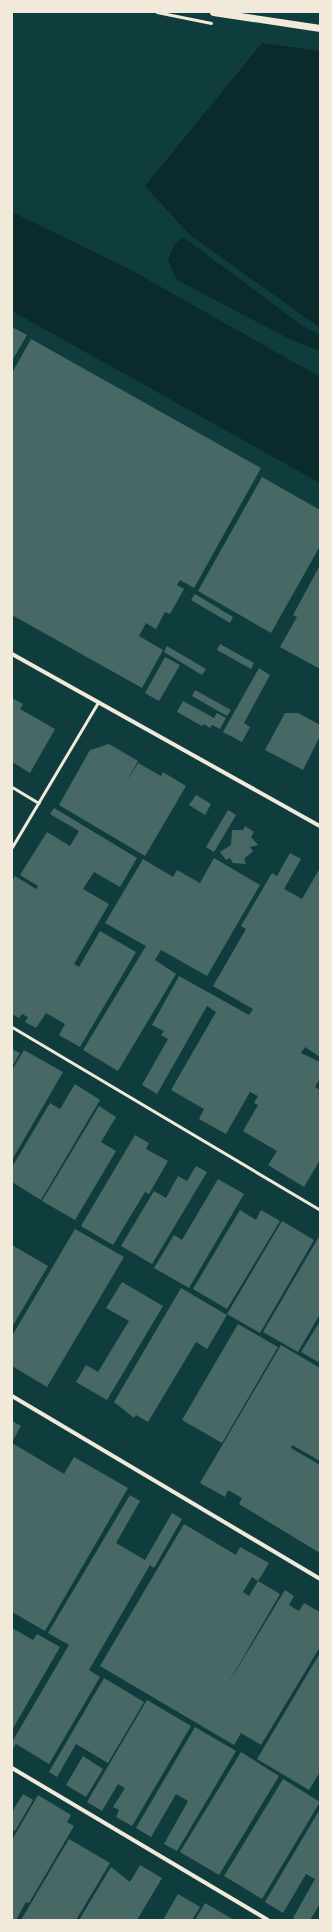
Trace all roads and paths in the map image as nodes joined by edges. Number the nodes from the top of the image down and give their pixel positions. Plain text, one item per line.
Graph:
1 (213, 12) edge
2 (320, 28) edge
3 (12, 654) edge
4 (98, 702) junction
5 (12, 787) edge
6 (38, 802) junction
7 (320, 826) edge
8 (12, 847) edge
9 (12, 1027) edge
10 (320, 1210) edge
11 (12, 1396) edge
12 (320, 1579) edge
13 (12, 1768) edge
14 (268, 1920) edge

1 - 2 street
3 - 4 street
4 - 6 lane
4 - 7 street
5 - 6 lane
6 - 8 lane
9 - 10 lane
11 - 12 street
13 - 14 street

